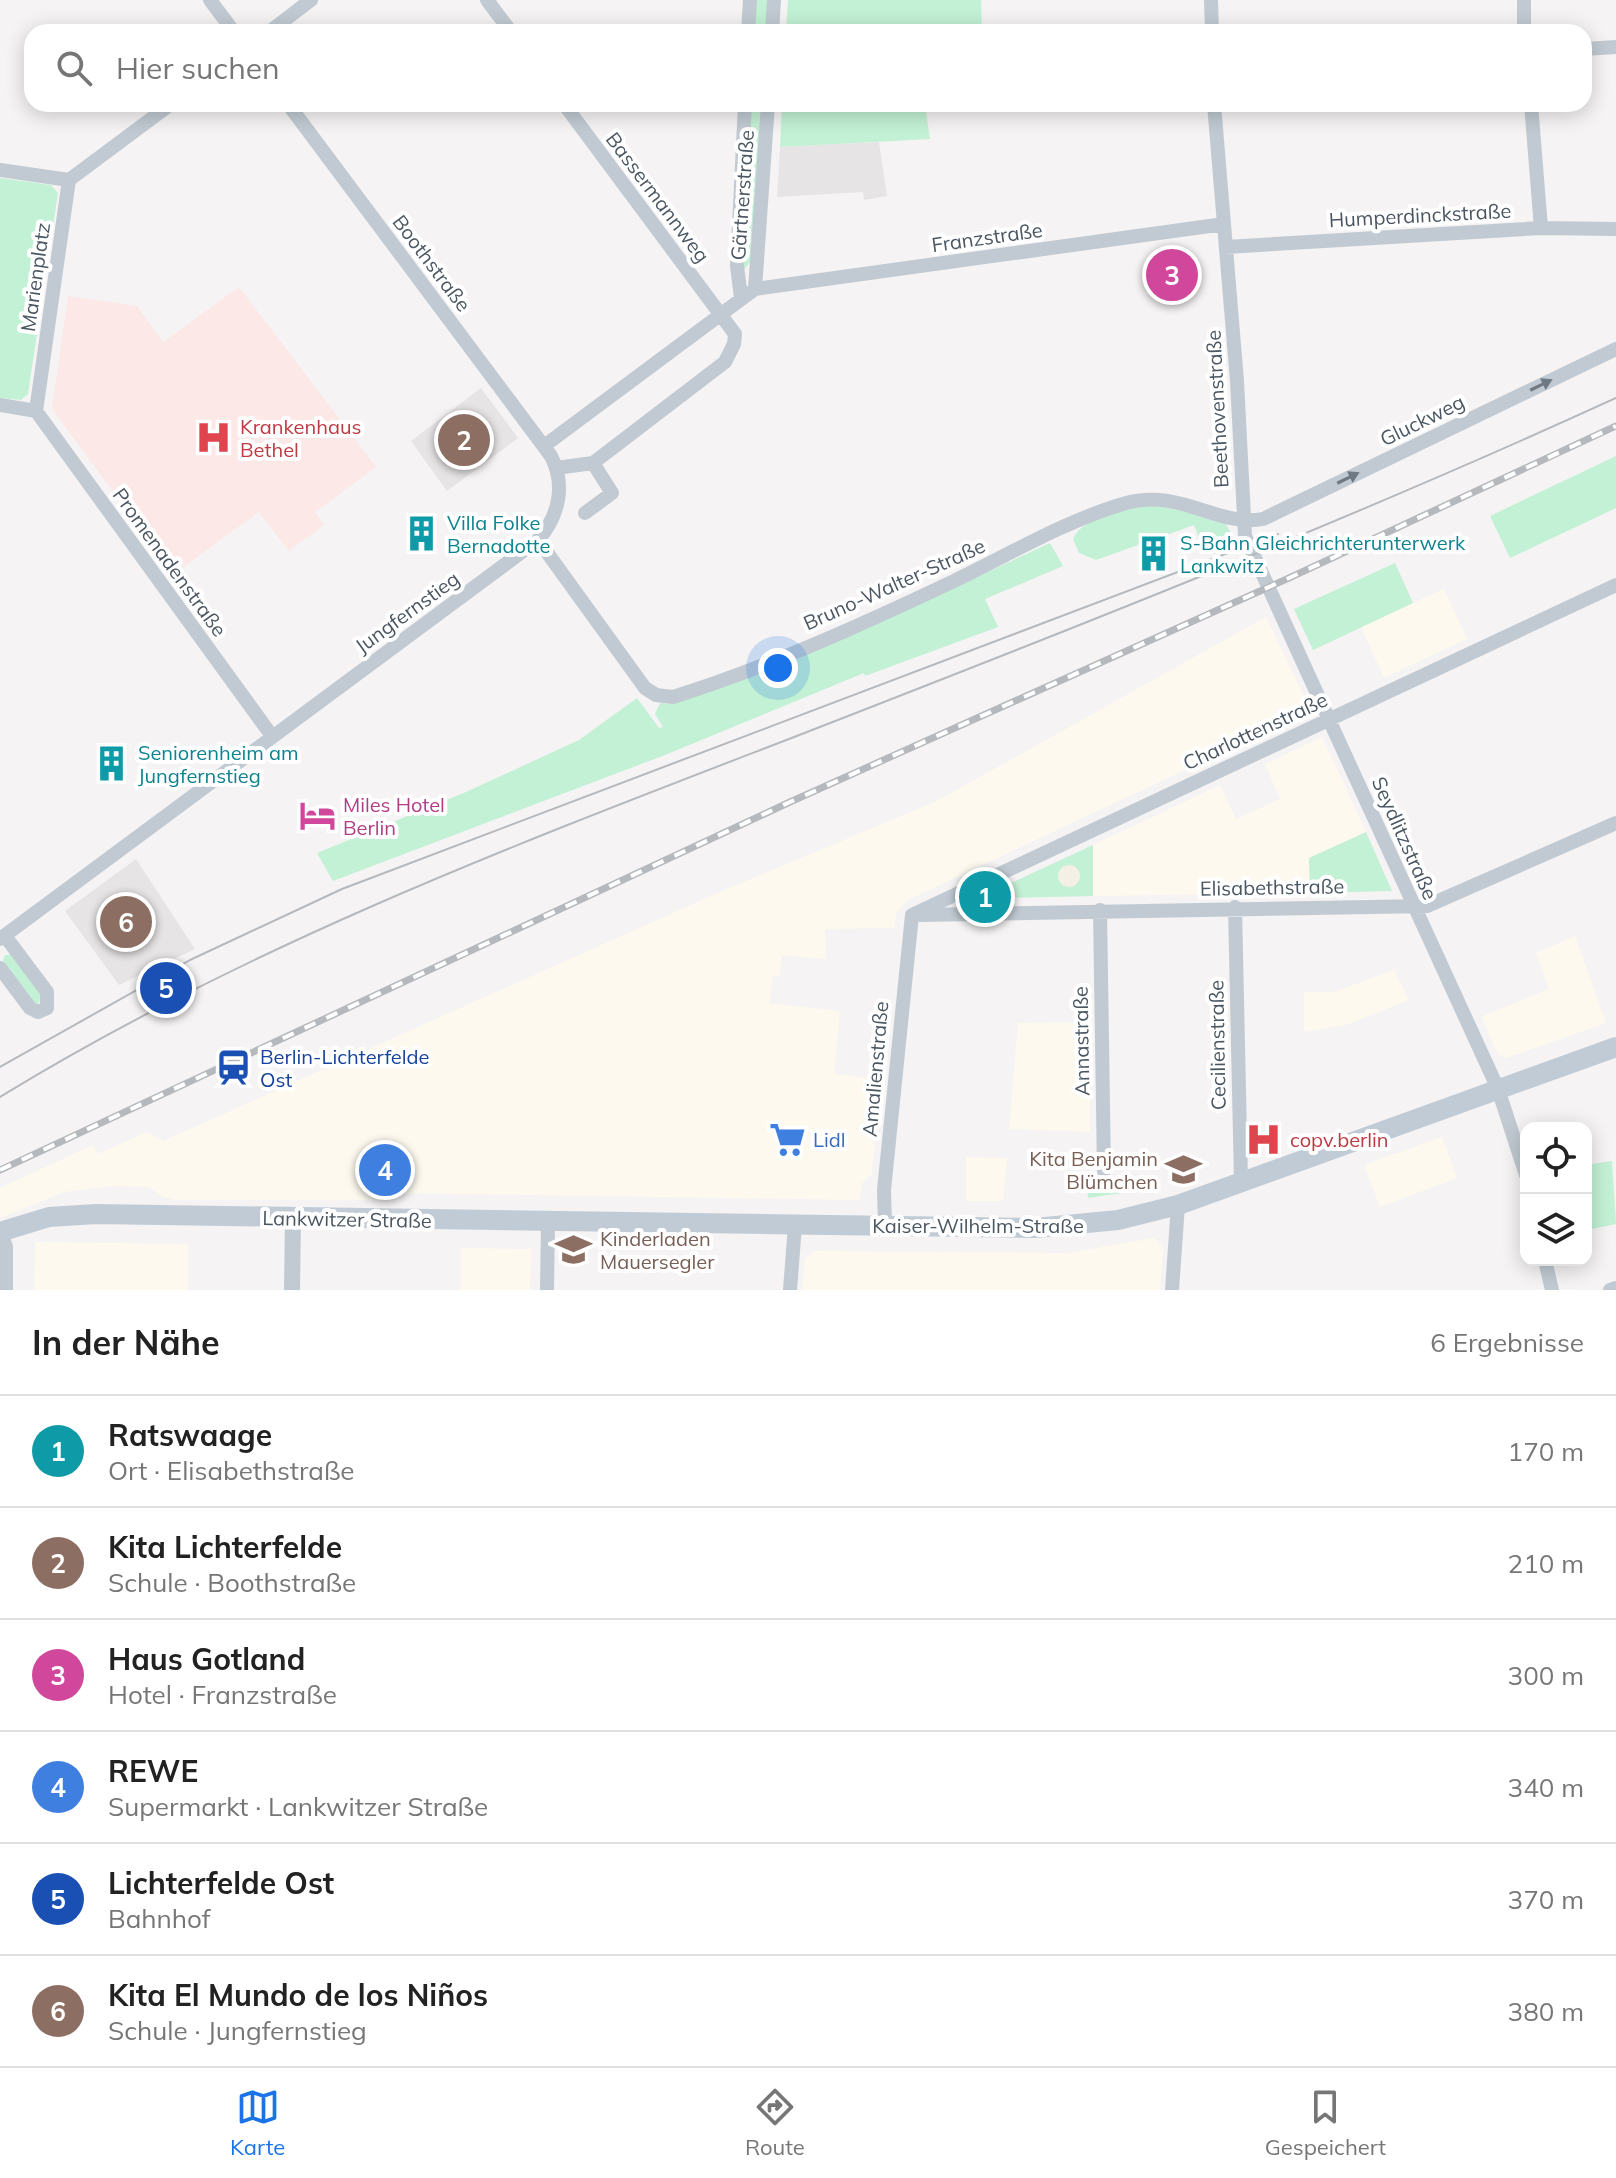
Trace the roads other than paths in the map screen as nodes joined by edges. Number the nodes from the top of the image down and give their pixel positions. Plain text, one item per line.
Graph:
1 (210, 0) edge
2 (311, 0) edge
3 (487, 0) edge
4 (750, 0) edge
5 (774, 0) edge
6 (1211, 0) edge
7 (1524, 0) edge
8 (228, 24) edge
9 (280, 24) edge
10 (505, 24) edge
11 (748, 24) edge
12 (772, 24) edge
13 (1212, 24) edge
14 (1524, 24) edge
15 (1616, 47) edge
16 (1592, 48) edge
17 (1616, 56) edge
18 (1592, 58) edge
19 (160, 112) edge
20 (294, 112) edge
21 (570, 112) edge
22 (745, 112) edge
23 (767, 112) edge
24 (1215, 112) edge
25 (1532, 112) edge
26 (0, 170) edge
27 (69, 180) junction
28 (1224, 224) junction
29 (1541, 228) junction
30 (1616, 229) edge
31 (1226, 247) junction
32 (755, 289) junction
33 (741, 298) junction
34 (721, 313) junction
35 (1616, 349) edge
36 (0, 405) edge
37 (36, 411) junction
38 (544, 446) junction
39 (593, 463) junction
40 (556, 468) junction
41 (585, 513) dead end
42 (1243, 520) junction
43 (538, 540) junction
44 (1616, 585) edge
45 (1330, 718) junction
46 (272, 736) junction
47 (1616, 823) edge
48 (1414, 905) junction
49 (1235, 907) junction
50 (1100, 910) junction
51 (912, 915) junction
52 (2, 937) edge
53 (0, 968) edge
54 (1616, 1047) edge
55 (1498, 1089) junction
56 (1520, 1157) edge
57 (1104, 1171) dead end
58 (1241, 1182) junction
59 (1178, 1205) junction
60 (293, 1218) junction
61 (548, 1221) junction
62 (695, 1224) joint
63 (795, 1225) junction
64 (885, 1226) junction
65 (0, 1232) edge
66 (1546, 1266) edge
67 (1616, 1288) edge
68 (6, 1290) edge
69 (292, 1290) edge
70 (547, 1290) edge
71 (790, 1290) edge
72 (1172, 1290) edge
73 (1552, 1290) edge
74 (1610, 1290) edge

1 - 8 street
2 - 9 street
3 - 10 street
4 - 11 street
5 - 12 street
6 - 13 street
7 - 14 street
15 - 16 street
17 - 18 street
19 - 27 street
20 - 38 street, Boothstraße
21 - 34 street, Bassermannweg
22 - 33 street, Gärtnerstraße
23 - 32 street, Gärtnerstraße
24 - 28 street, Beethovenstraße
25 - 29 street
26 - 27 street
27 - 37 street, Marienplatz
28 - 31 street, Beethovenstraße
28 - 32 street, Franzstraße
29 - 30 street, Humperdinckstraße
29 - 31 street, Humperdinckstraße
31 - 42 street, Beethovenstraße
32 - 33 street
33 - 34 street
34 - 38 street
34 - 39 street, Bassermannweg
42 -> 35 street, Gluckweg
36 - 37 street
37 - 46 street, Promenadenstraße
38 - 40 street, Jungfernstieg
39 - 40 street
39 - 41 street
40 - 43 street, Jungfernstieg
42 - 43 street, Bruno-Walter-Straße
42 - 45 street, Seydlitzstraße
43 - 46 street, Jungfernstieg
44 - 45 street, Charlottenstraße
45 - 48 street, Seydlitzstraße
45 - 51 street, Charlottenstraße
46 - 52 street, Jungfernstieg
47 - 48 street, Elisabethstraße
48 - 49 street, Elisabethstraße
48 - 55 street, Seydlitzstraße
49 - 50 street, Elisabethstraße
49 - 58 street, Cecilienstraße
50 - 51 street, Elisabethstraße
50 - 57 street, Annastraße
51 - 64 street, Amalienstraße
52 - 53 street, Jungfernstieg
54 - 55 main road, Kaiser-Wilhelm-Straße
55 - 56 street, Seydlitzstraße
55 - 58 main road, Kaiser-Wilhelm-Straße
58 - 59 main road, Kaiser-Wilhelm-Straße
59 - 64 main road, Kaiser-Wilhelm-Straße
59 - 72 street
60 - 61 main road, Lankwitzer Straße
60 - 65 main road, Lankwitzer Straße
60 - 69 street
61 - 62 main road, Lankwitzer Straße
61 - 70 street
62 - 63 main road, Kaiser-Wilhelm-Straße
63 - 64 main road, Kaiser-Wilhelm-Straße
63 - 71 street
65 - 68 street
66 - 73 street
67 - 74 street

